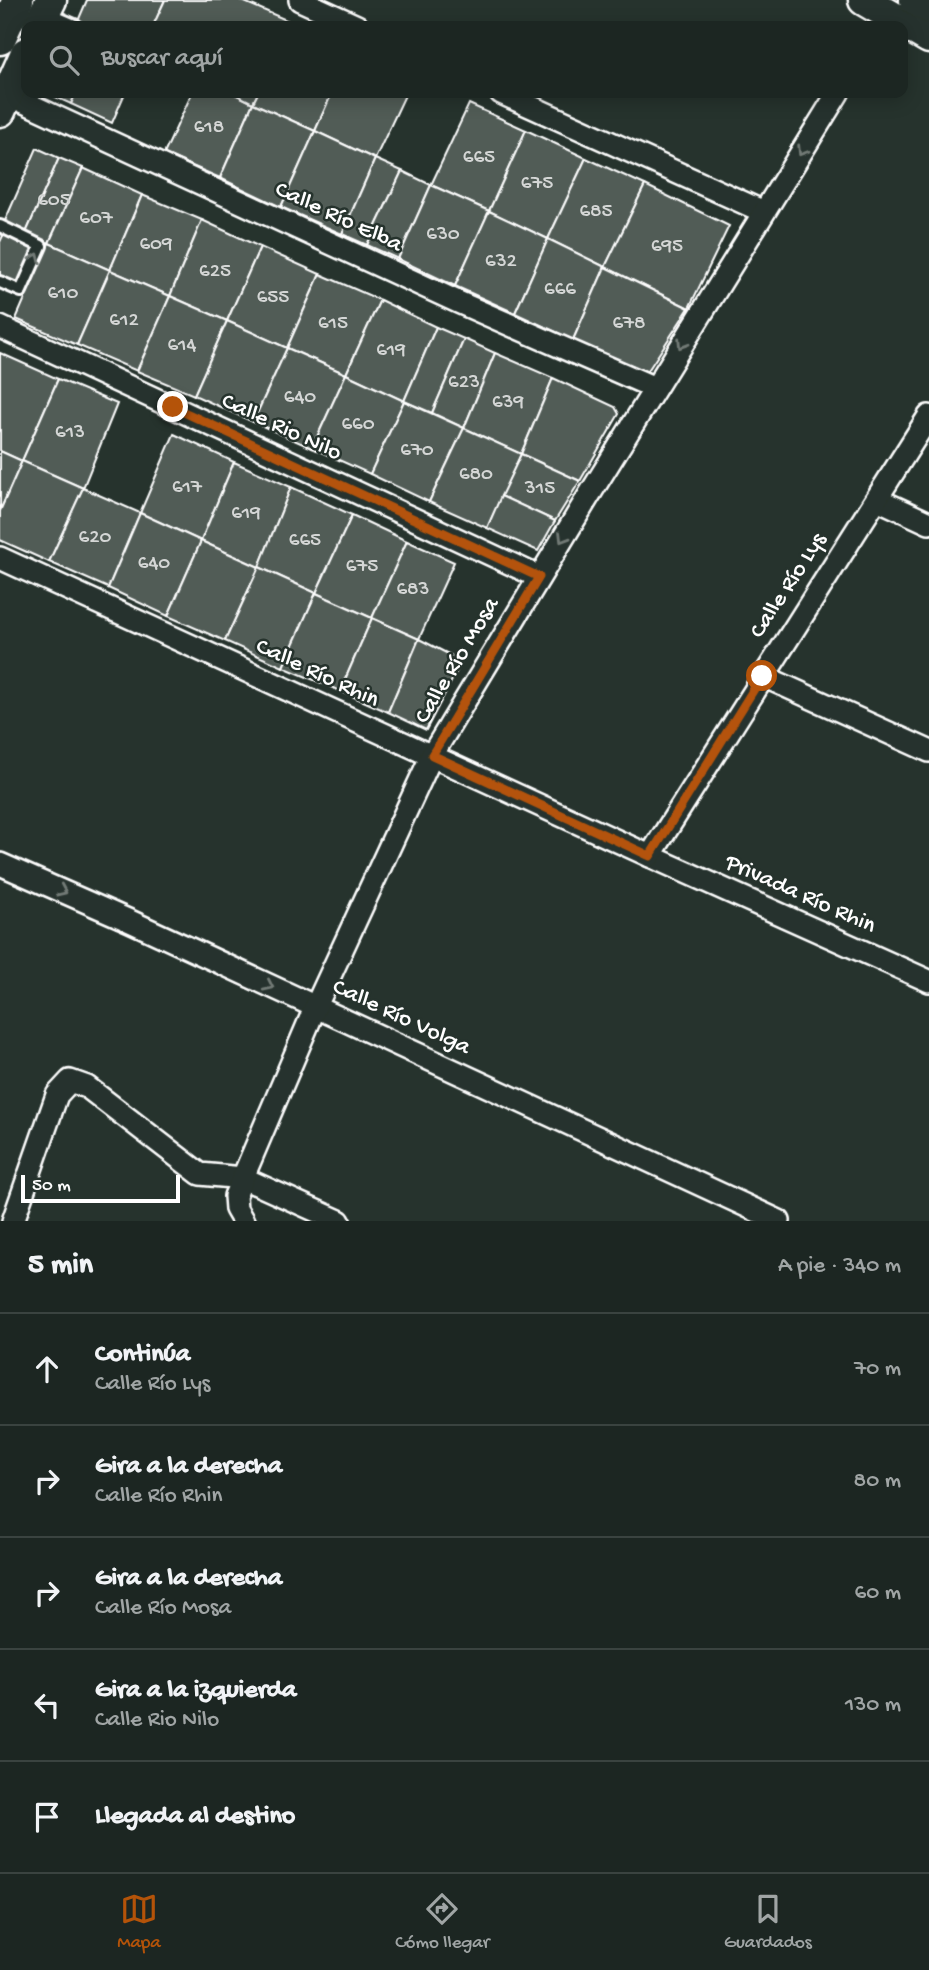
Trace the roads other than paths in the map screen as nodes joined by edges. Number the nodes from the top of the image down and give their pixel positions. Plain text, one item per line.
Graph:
1 (300, 0) edge
2 (915, 0) edge
3 (929, 8) edge
4 (882, 10) edge
5 (26, 17) edge
6 (49, 21) edge
7 (345, 21) edge
8 (900, 21) edge
9 (908, 25) edge
10 (21, 34) edge
11 (929, 38) edge
12 (512, 98) edge
13 (835, 98) edge
14 (2, 99) edge
15 (764, 212) junction
16 (0, 226) edge
17 (0, 282) edge
18 (0, 327) edge
19 (655, 388) junction
20 (929, 416) edge
21 (877, 499) junction
22 (929, 523) edge
23 (0, 558) edge
24 (539, 577) junction
25 (762, 676) junction
26 (929, 751) edge
27 (432, 755) junction
28 (650, 856) junction
29 (0, 864) edge
30 (929, 981) edge
31 (316, 1008) junction
32 (243, 1178) junction
33 (13, 1221) edge
34 (243, 1221) edge
35 (339, 1221) edge
36 (779, 1221) edge

1 - 7 street
2 - 3 main road
4 - 8 main road
5 - 6 lane
9 - 11 main road
10 - 14 main road
12 - 15 street
13 -> 15 street, Calle Río Mosa
14 - 19 street, Calle Río Elba
15 -> 19 street, Calle Río Mosa
17 -> 16 lane
18 - 24 street, Calle Rio Nilo
19 -> 24 street, Calle Río Mosa
20 - 21 street, Calle Río Lys
21 - 22 street
21 - 25 street, Calle Río Lys
23 - 27 street, Calle Río Rhin
24 - 27 street, Calle Río Mosa
25 - 26 street
25 - 28 street, Calle Río Lys
27 - 28 street, Calle Río Rhin
27 - 31 street, Calle Río Mosa
28 - 30 street, Privada Río Rhin
29 -> 31 street, Calle Río Volga
31 - 32 street, Calle Río Mosa
31 - 36 street, Calle Río Volga
32 - 33 street
32 - 34 street, Calle Río Mosa
32 - 35 street

